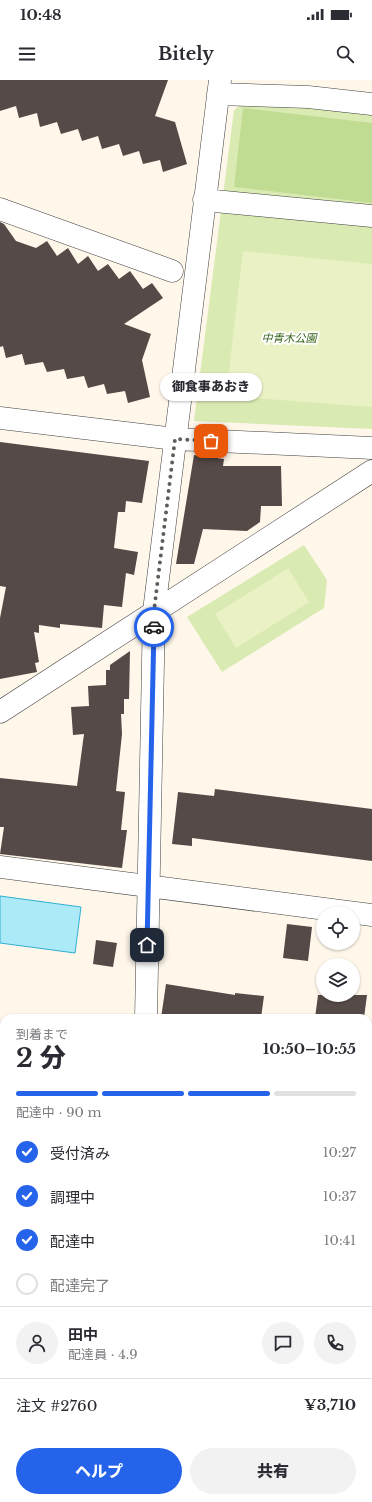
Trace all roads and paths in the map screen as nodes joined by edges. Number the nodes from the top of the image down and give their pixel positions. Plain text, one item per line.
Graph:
1 (219, 87) edge
2 (372, 104) edge
3 (204, 200) junction
4 (0, 209) edge
5 (372, 216) edge
6 (172, 271) dead end
7 (0, 418) edge
8 (175, 439) junction
9 (372, 448) edge
10 (372, 471) edge
11 (154, 611) junction
12 (0, 712) edge
13 (0, 867) edge
14 (148, 887) junction
15 (372, 915) edge
16 (146, 1014) edge

1 - 2 street
1 - 3 street
3 - 5 street
3 - 8 street
4 - 6 street
7 - 8 street
8 - 9 street
8 - 11 street
10 - 11 street
11 - 12 street
11 - 14 street
13 - 14 street
14 - 15 street
14 - 16 street

